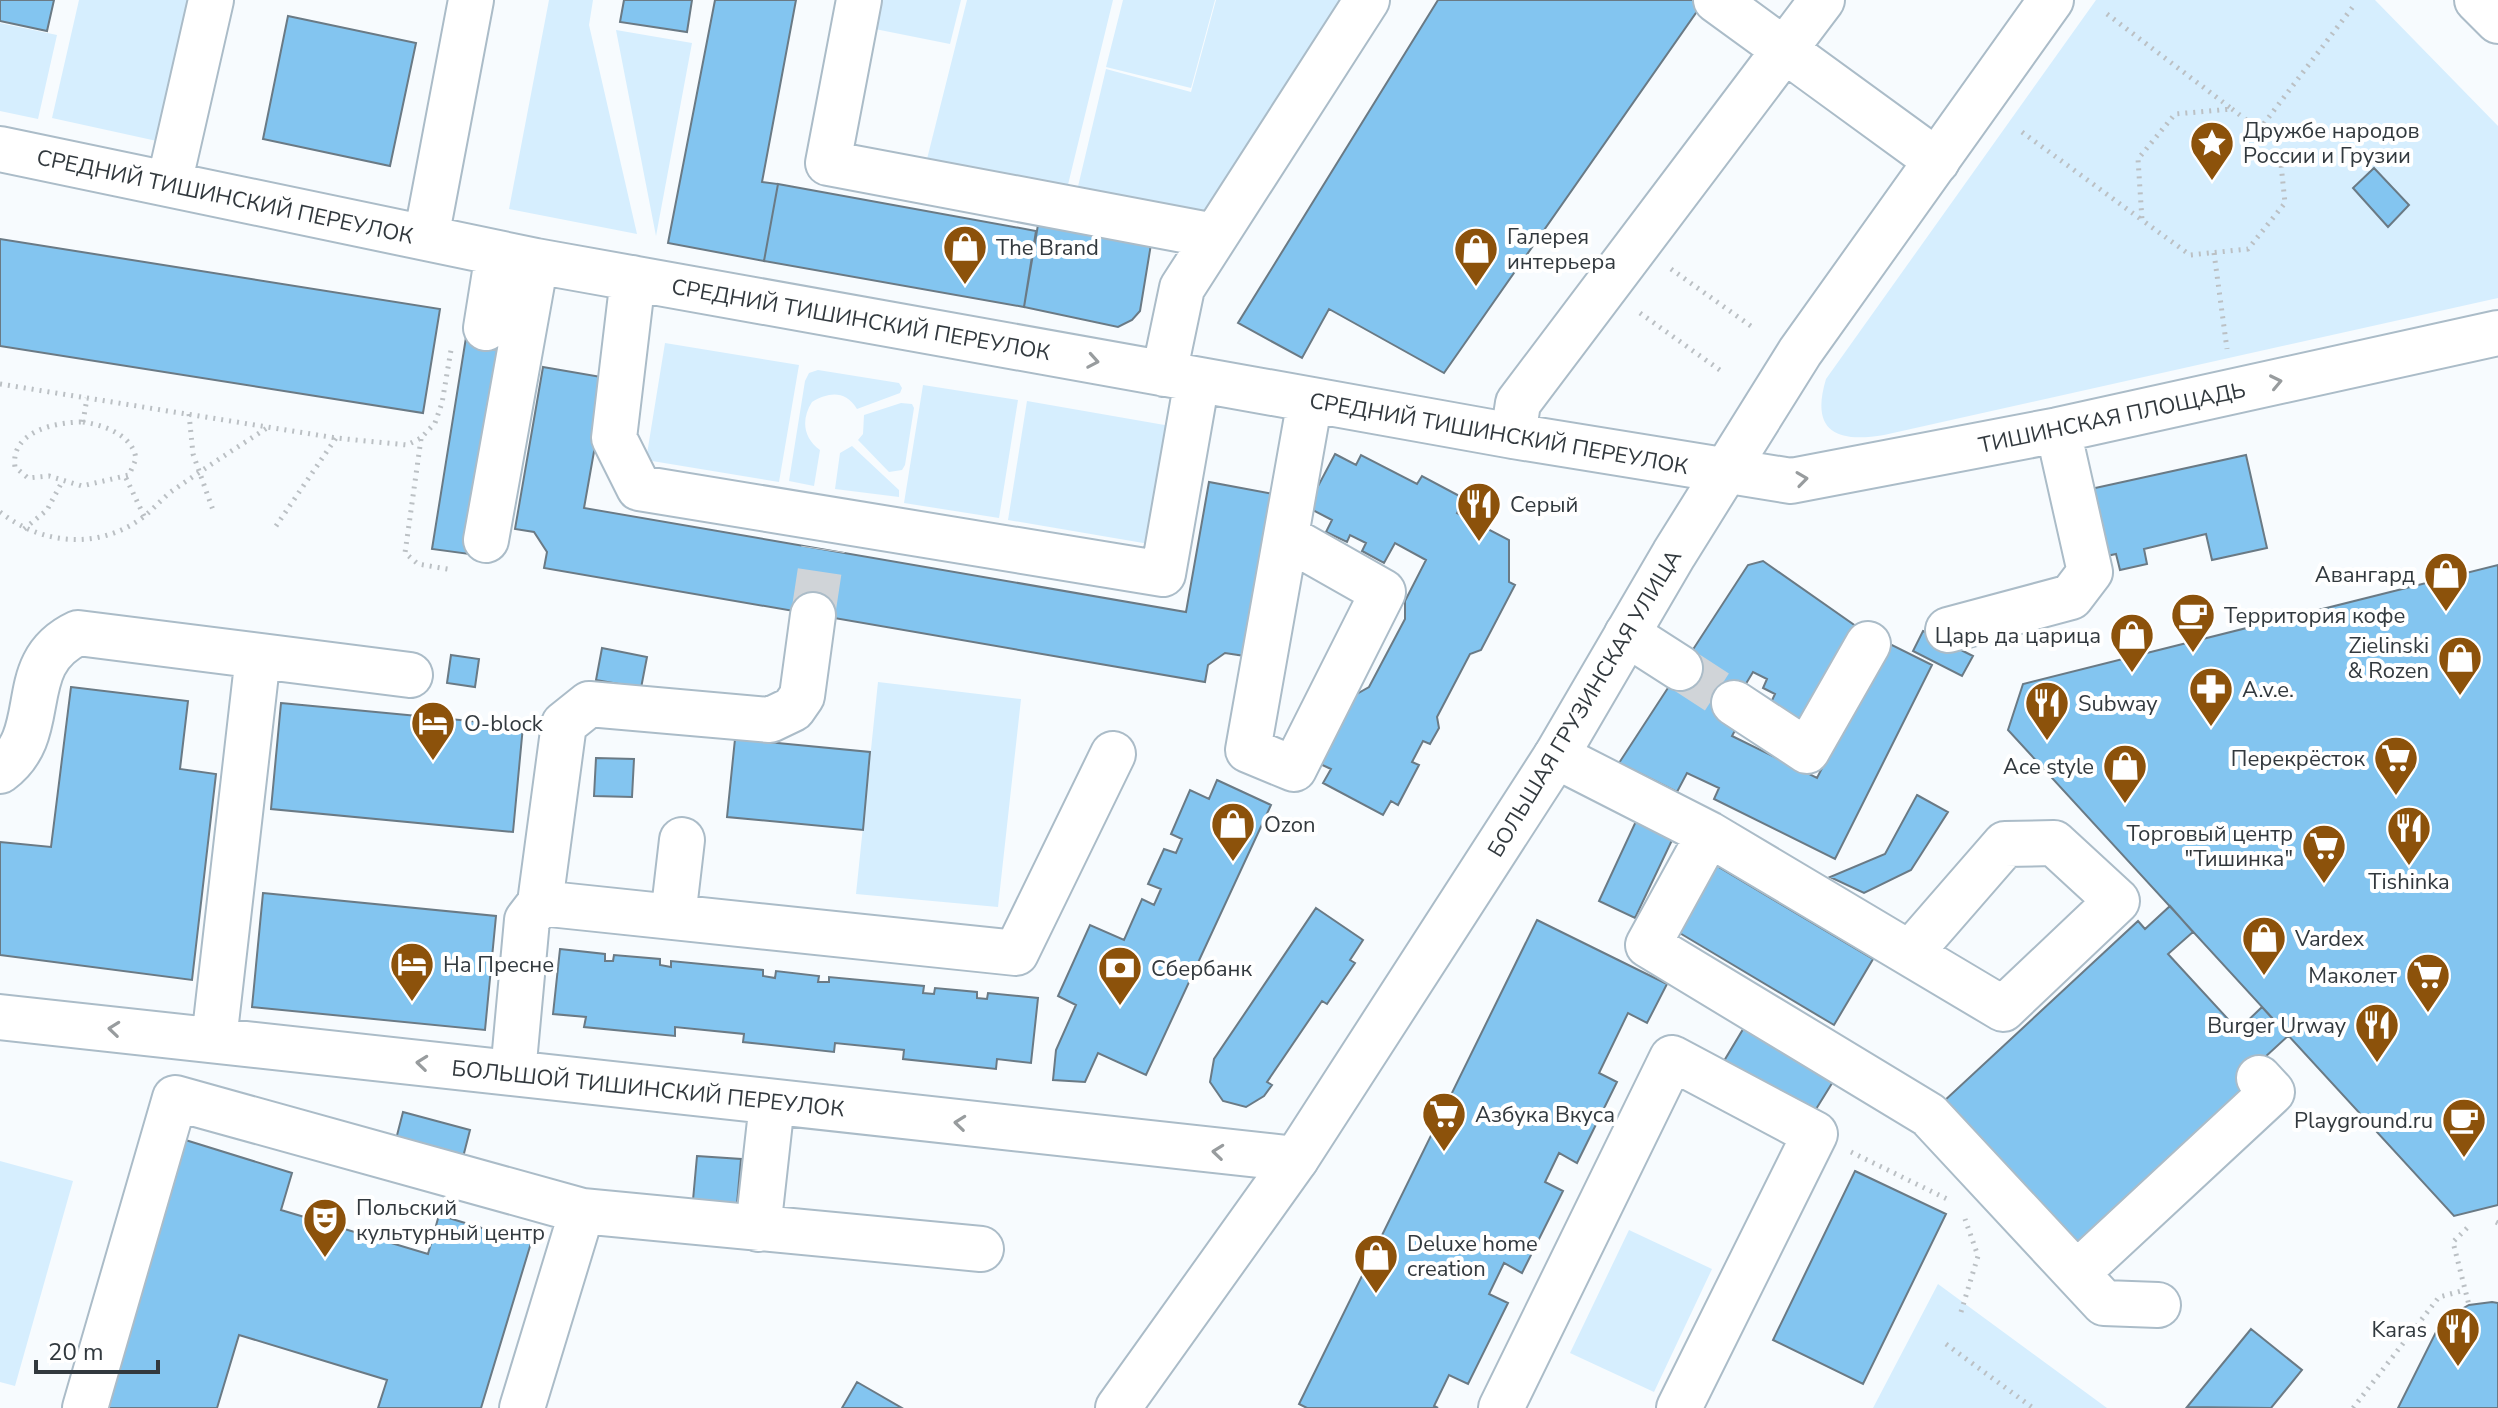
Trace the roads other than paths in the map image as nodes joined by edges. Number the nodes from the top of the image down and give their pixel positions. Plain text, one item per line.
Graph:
1 (211, 0) edge
2 (471, 0) edge
3 (859, 0) edge
4 (1367, 0) edge
5 (1716, 0) edge
6 (1822, 0) edge
7 (2051, 0) edge
8 (2477, 0) edge
9 (2498, 21) edge
10 (1784, 50) junction
11 (0, 149) edge
12 (1937, 161) junction
13 (169, 184) junction
14 (1215, 236) junction
15 (426, 238) junction
16 (517, 257) junction
17 (633, 278) junction
18 (486, 328) dead end
19 (2498, 333) edge
20 (1181, 377) junction
21 (1310, 400) junction
22 (2058, 430) junction
23 (1513, 436) junction
24 (1725, 472) junction
25 (1286, 537) junction
26 (486, 540) dead end
27 (813, 615) tunnel mouth
28 (1948, 630) dead end
29 (1627, 634) junction
30 (1868, 644) dead end
31 (258, 656) junction
32 (1680, 668) tunnel mouth
33 (410, 675) dead end
34 (1734, 703) tunnel mouth
35 (1113, 754) dead end
36 (1556, 756) junction
37 (0, 771) edge
38 (1709, 834) junction
39 (682, 840) dead end
40 (540, 903) junction
41 (673, 917) junction
42 (1911, 952) dead end
43 (0, 1017) edge
44 (214, 1040) junction
45 (513, 1073) junction
46 (2259, 1078) dead end
47 (772, 1103) junction
48 (1296, 1159) junction
49 (582, 1211) junction
50 (758, 1229) junction
51 (981, 1249) dead end
52 (2077, 1273) junction
53 (2158, 1305) dead end
54 (85, 1408) edge
55 (522, 1408) edge
56 (1118, 1408) edge
57 (1501, 1408) edge
58 (1679, 1408) edge

1 - 13 street
2 - 15 street
3 - 14 street
4 - 14 street
5 - 10 street
6 - 10 street
7 - 12 street, БОЛЬШАЯ ГРУЗИНСКАЯ УЛИЦА
8 - 9 street
10 - 12 street
10 - 23 street
11 - 13 street, СРЕДНИЙ ТИШИНСКИЙ ПЕРЕУЛОК
12 - 24 street, БОЛЬШАЯ ГРУЗИНСКАЯ УЛИЦА
13 - 15 street, СРЕДНИЙ ТИШИНСКИЙ ПЕРЕУЛОК
14 - 20 street
15 - 16 street, СРЕДНИЙ ТИШИНСКИЙ ПЕРЕУЛОК
16 - 17 street, СРЕДНИЙ ТИШИНСКИЙ ПЕРЕУЛОК
16 - 18 street
16 - 26 street
17 -> 20 street, СРЕДНИЙ ТИШИНСКИЙ ПЕРЕУЛОК
17 - 20 street
22 -> 19 street, ТИШИНСКАЯ ПЛОЩАДЬ
20 - 21 street, СРЕДНИЙ ТИШИНСКИЙ ПЕРЕУЛОК
21 - 23 street, СРЕДНИЙ ТИШИНСКИЙ ПЕРЕУЛОК
21 - 25 street
24 -> 22 street, ТИШИНСКАЯ ПЛОЩАДЬ
22 - 28 street
23 - 24 street, СРЕДНИЙ ТИШИНСКИЙ ПЕРЕУЛОК
24 - 29 street, БОЛЬШАЯ ГРУЗИНСКАЯ УЛИЦА
25 - 25 street
27 - 40 street
29 - 32 street
29 - 36 street, БОЛЬШАЯ ГРУЗИНСКАЯ УЛИЦА
30 - 34 street
31 - 33 street
31 - 37 street
31 - 44 street
35 - 41 street
36 - 38 street
36 - 48 street, БОЛЬШАЯ ГРУЗИНСКАЯ УЛИЦА
38 - 42 street
38 - 52 street
39 - 41 street
40 - 41 street
40 - 45 street
44 -> 43 street, БОЛЬШОЙ ТИШИНСКИЙ ПЕРЕУЛОК
45 -> 44 street, БОЛЬШОЙ ТИШИНСКИЙ ПЕРЕУЛОК
45 - 47 street, БОЛЬШОЙ ТИШИНСКИЙ ПЕРЕУЛОК
46 - 52 street
48 -> 47 street, БОЛЬШОЙ ТИШИНСКИЙ ПЕРЕУЛОК
47 - 50 street
48 - 56 street, БОЛЬШАЯ ГРУЗИНСКАЯ УЛИЦА
49 - 50 street
49 - 54 street
49 - 55 street
50 - 51 street
52 - 53 street
57 - 58 street

